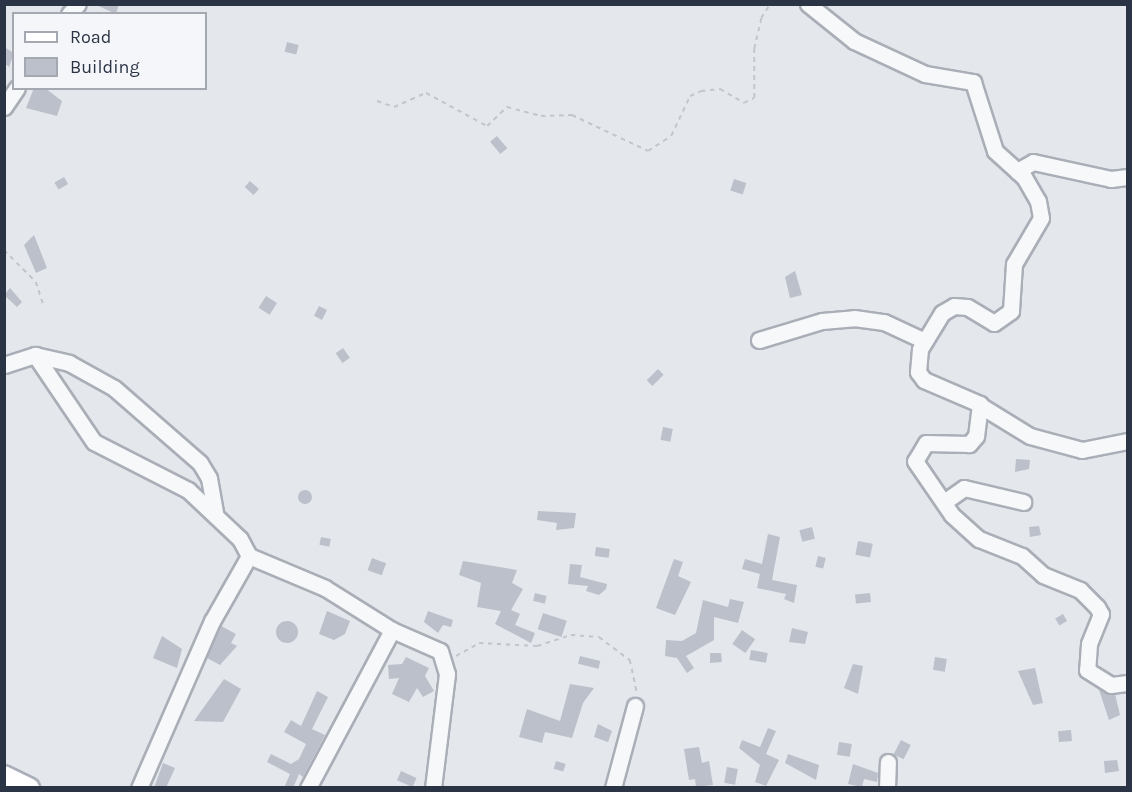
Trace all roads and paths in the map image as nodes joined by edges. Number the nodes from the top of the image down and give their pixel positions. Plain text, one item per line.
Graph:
1 (770, 4) edge
2 (808, 4) edge
3 (16, 90) edge
4 (377, 101) dead end
5 (4, 107) edge
6 (1017, 171) junction
7 (1128, 177) edge
8 (4, 250) edge
9 (44, 306) dead end
10 (759, 340) dead end
11 (925, 341) junction
12 (35, 355) junction
13 (4, 365) edge
14 (981, 406) junction
15 (1128, 441) edge
16 (944, 502) junction
17 (1023, 502) dead end
18 (215, 512) junction
19 (249, 556) junction
20 (392, 630) junction
21 (447, 674) junction
22 (1128, 683) edge
23 (635, 706) joint
24 (888, 762) dead end
25 (4, 776) edge
26 (29, 788) edge
27 (140, 788) edge
28 (308, 788) edge
29 (433, 788) edge
30 (613, 788) edge
31 (887, 788) edge

1 - 4 path
2 - 6 street
3 - 5 street
6 - 7 street
6 - 11 street
8 - 9 path
10 - 11 street
11 - 14 street
12 - 13 street
12 - 18 street
12 - 18 street
14 - 15 street
14 - 16 street
16 - 17 street
16 - 22 street
18 - 19 street
19 - 20 street
19 - 27 street
20 - 21 street
20 - 28 street
21 - 23 path
21 - 29 street
23 - 30 street
24 - 31 street
25 - 26 main road

